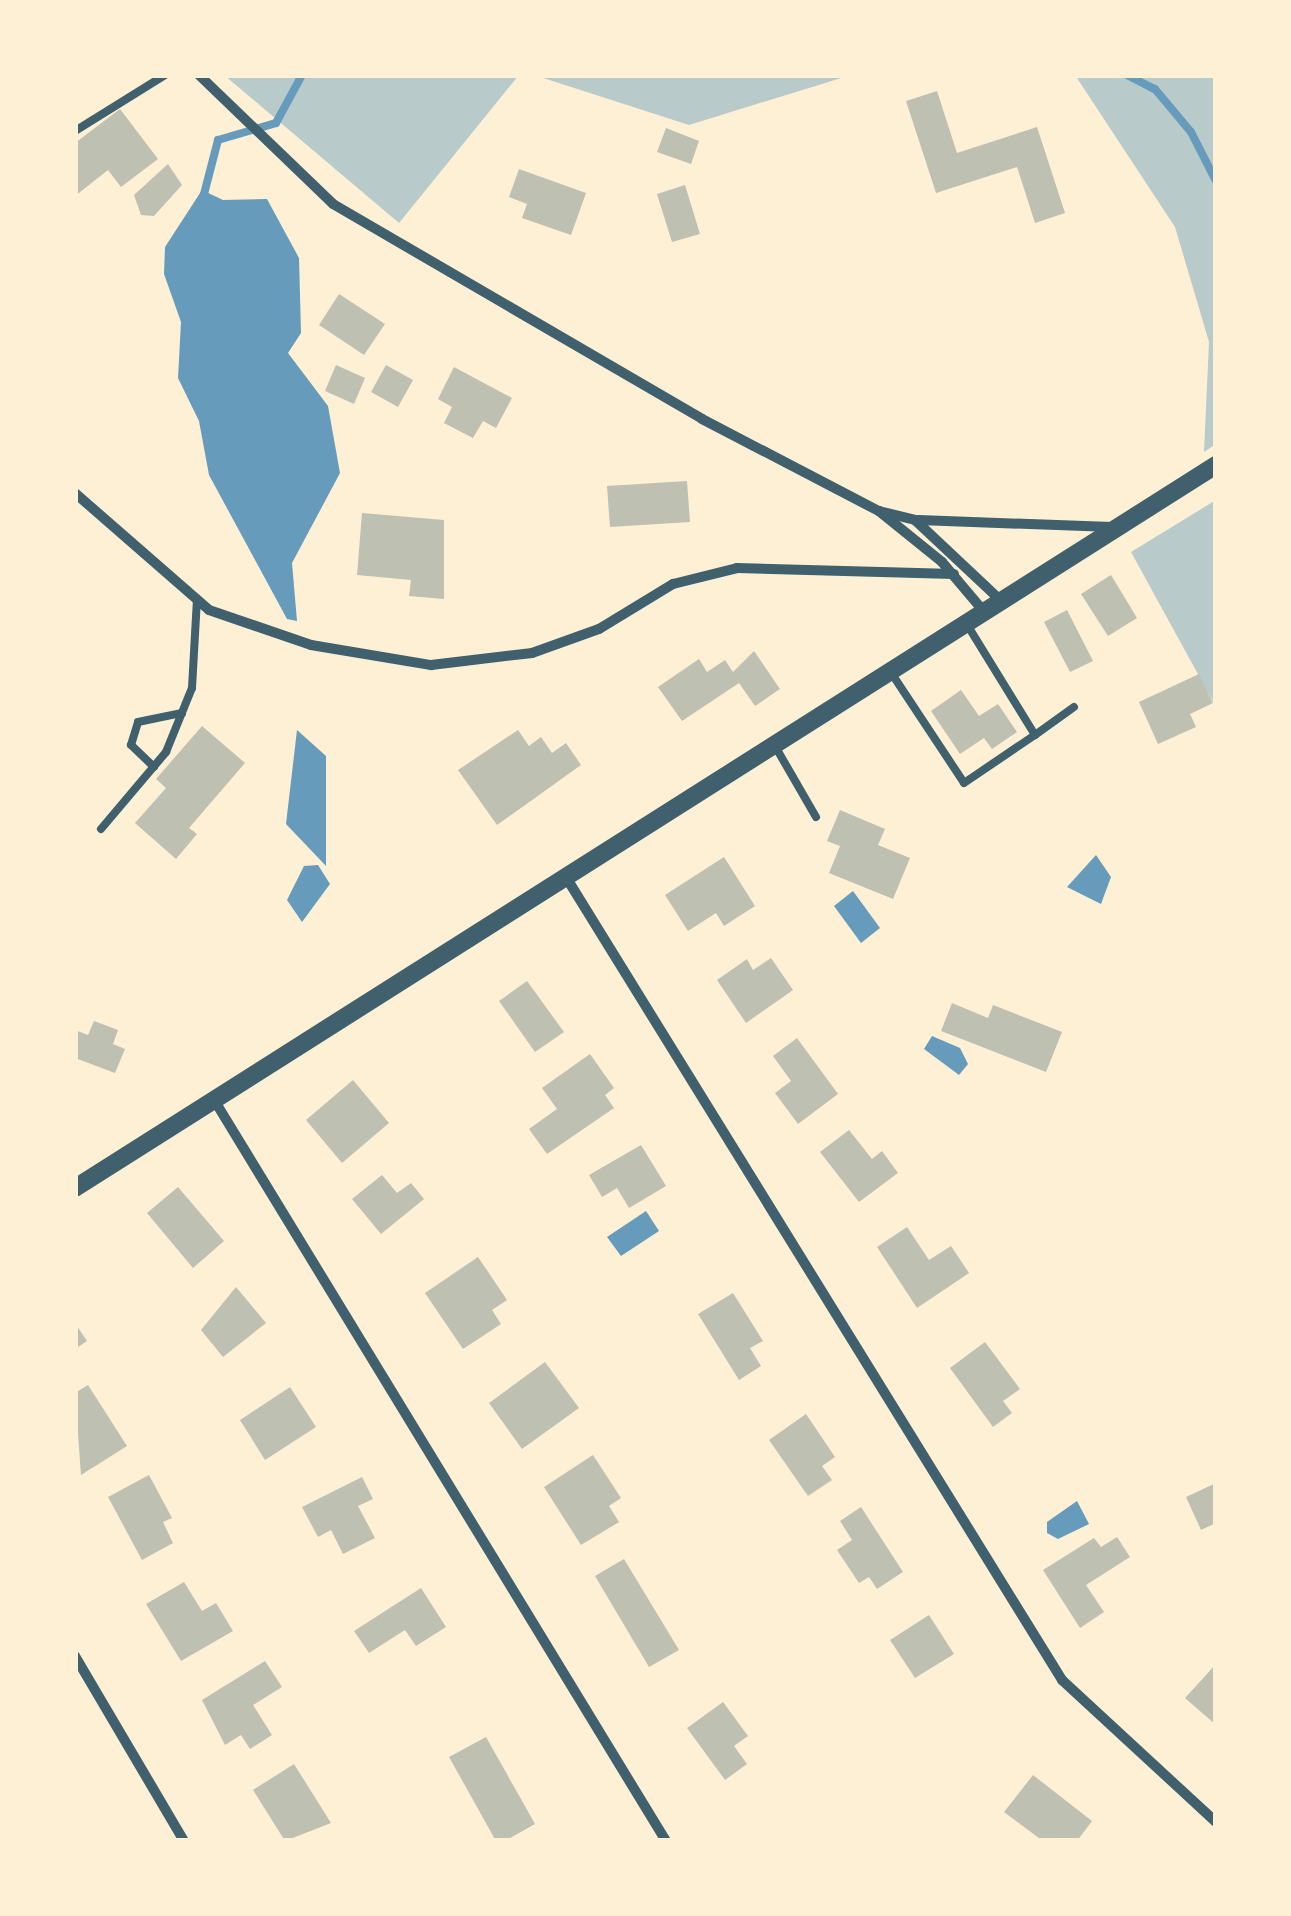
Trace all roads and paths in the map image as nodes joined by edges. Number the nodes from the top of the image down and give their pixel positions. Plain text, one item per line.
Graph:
1 (165, 75) edge
2 (199, 75) edge
3 (75, 131) edge
4 (1216, 465) edge
5 (75, 492) edge
6 (879, 511) junction
7 (915, 520) junction
8 (1118, 526) junction
9 (954, 574) junction
10 (997, 597) junction
11 (197, 600) junction
12 (980, 607) junction
13 (966, 622) junction
14 (890, 671) junction
15 (1074, 707) dead end
16 (182, 713) junction
17 (1035, 735) junction
18 (776, 746) junction
19 (154, 767) junction
20 (816, 817) dead end
21 (102, 829) dead end
22 (568, 882) junction
23 (216, 1104) junction
24 (75, 1188) edge
25 (75, 1656) edge
26 (1216, 1822) edge
27 (184, 1841) edge
28 (666, 1841) edge

1 - 3 lane
2 - 6 street
4 - 8 street
5 - 11 street
6 - 7 street
6 - 9 street
7 - 8 street
7 - 10 street
8 - 10 street
9 - 11 street
9 - 12 street
10 - 12 street
11 - 16 lane
12 - 13 street
13 - 14 street
13 - 17 lane
14 - 17 lane
14 - 18 street
15 - 17 lane
16 - 19 lane
16 - 19 lane
18 - 20 lane
18 - 22 street
19 - 21 lane
22 - 23 street
22 - 26 street
23 - 24 street
23 - 28 street
25 - 27 street

